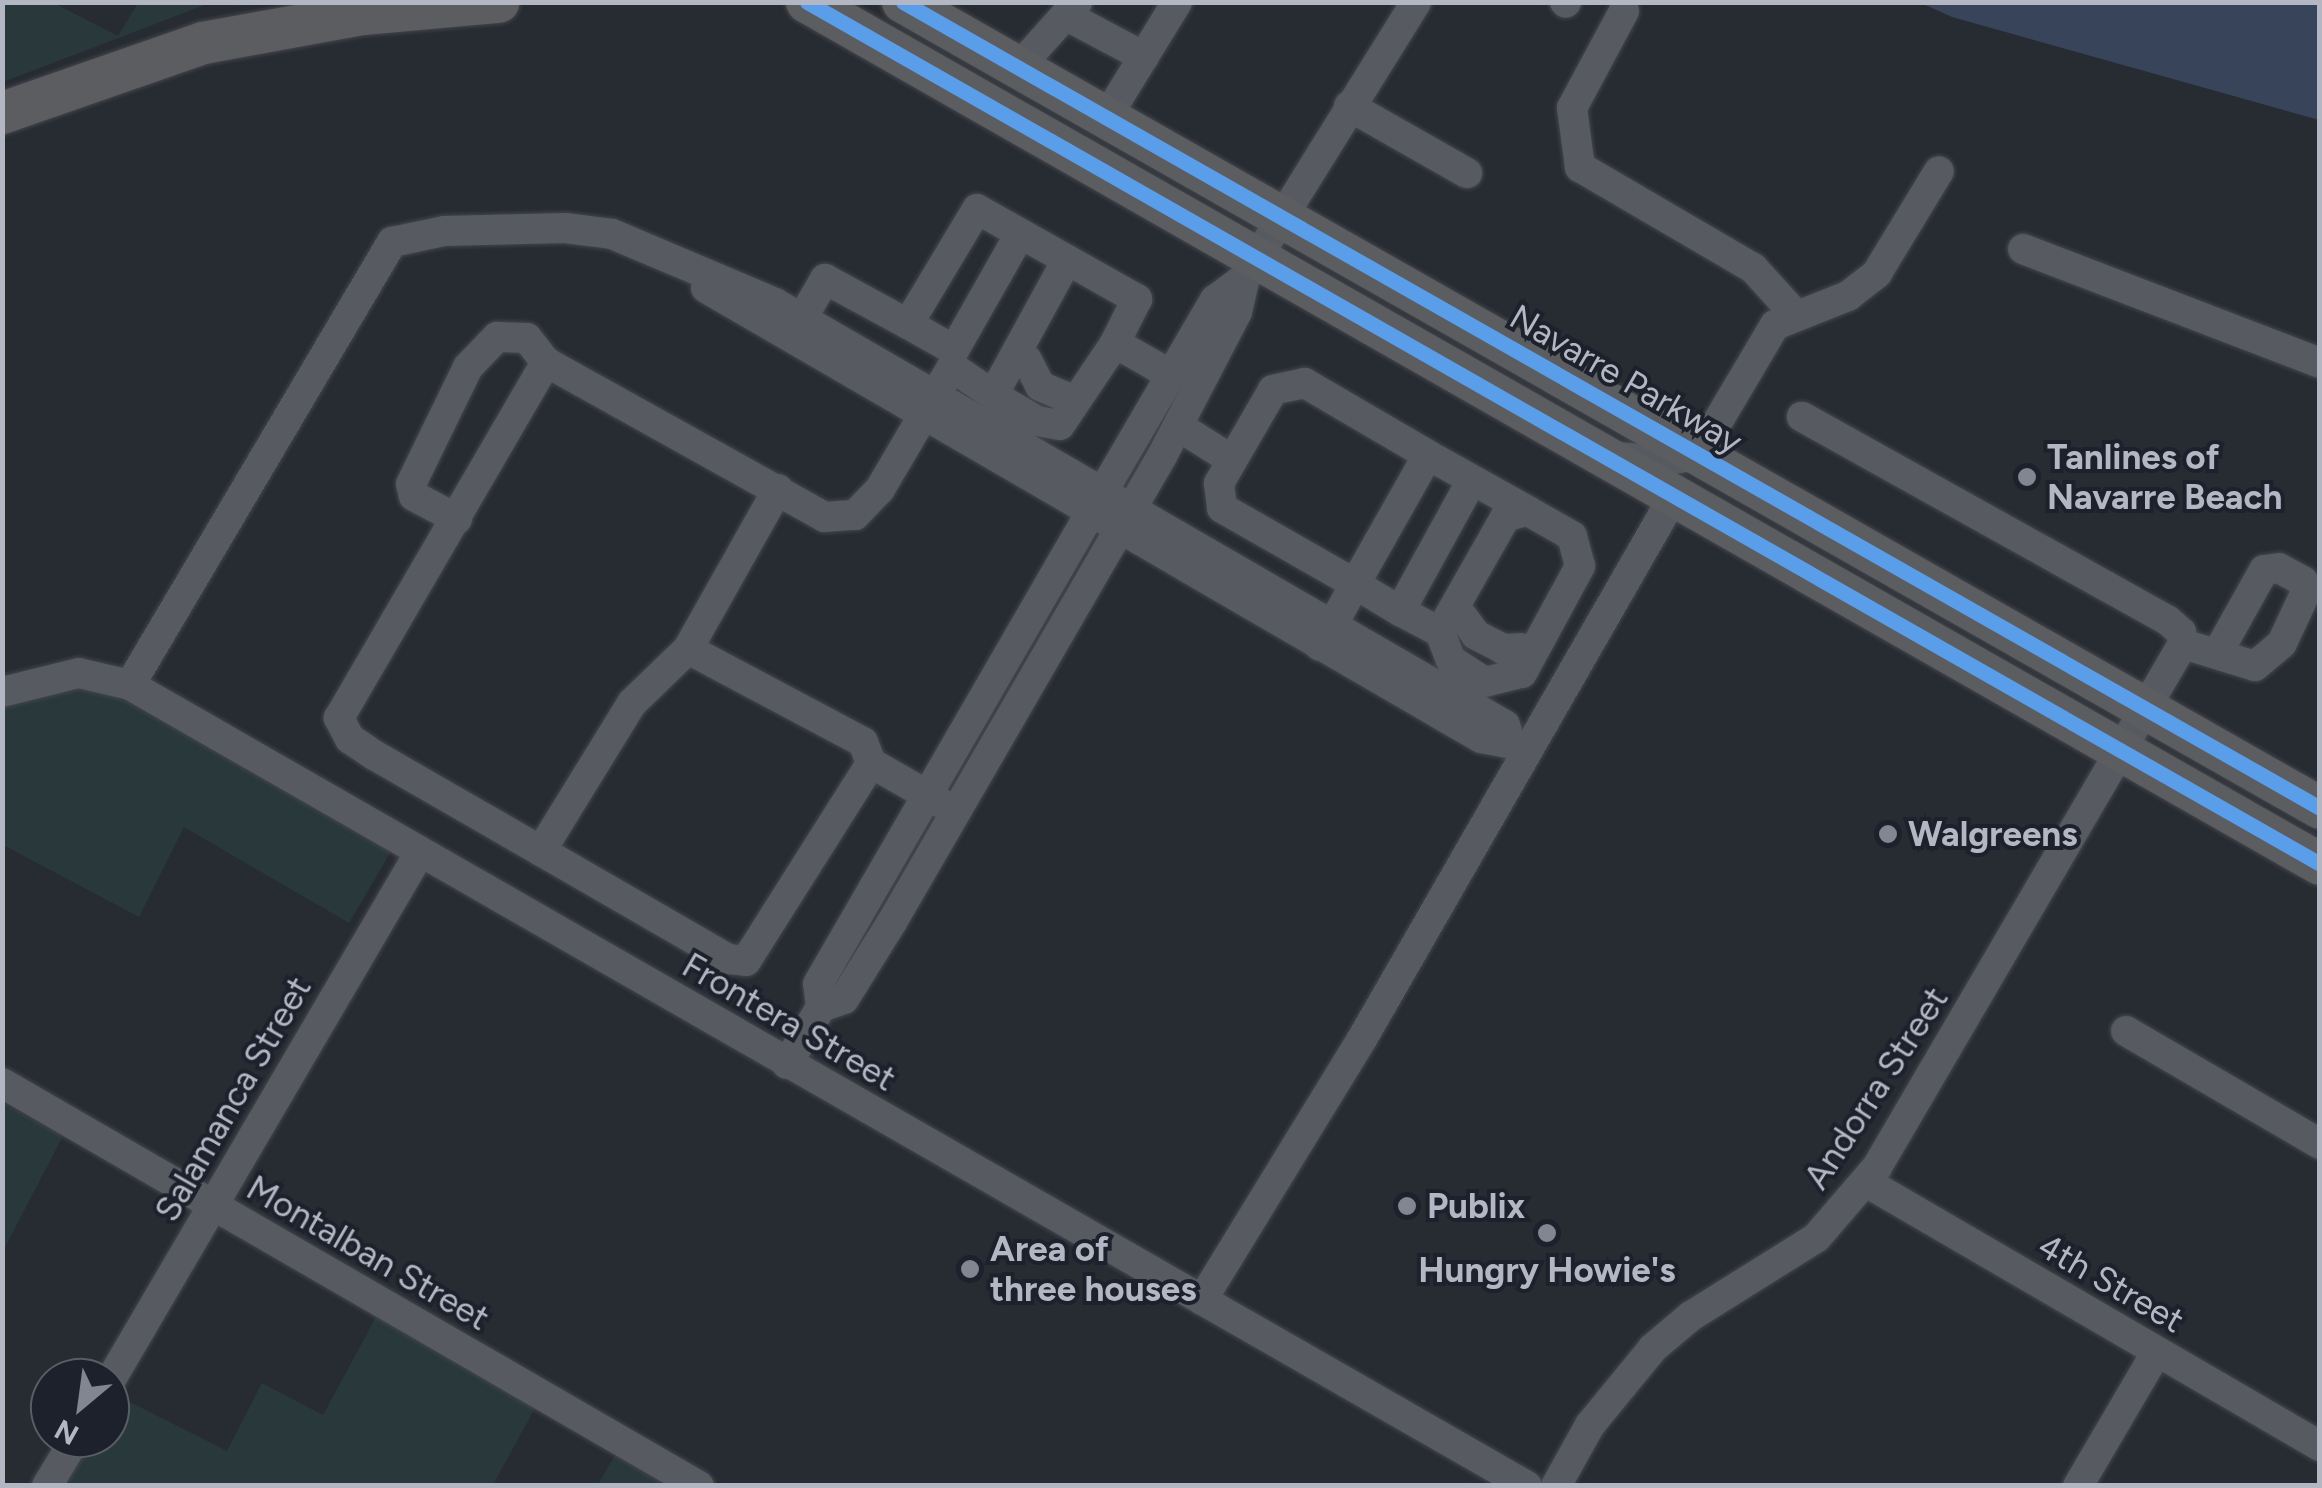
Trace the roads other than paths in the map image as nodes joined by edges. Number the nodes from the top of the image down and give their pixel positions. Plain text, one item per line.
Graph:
1 (498, 2) edge
2 (806, 2) edge
3 (851, 2) edge
4 (903, 2) edge
5 (1177, 2) edge
6 (1416, 2) edge
7 (1072, 9) edge
8 (1624, 12) dead end
9 (1144, 56) junction
10 (1018, 68) junction
11 (1350, 106) junction
12 (2, 112) edge
13 (1106, 118) junction
14 (1940, 172) dead end
15 (1466, 173) dead end
16 (1281, 218) junction
17 (1020, 234) junction
18 (2023, 249) dead end
19 (1067, 260) junction
20 (1251, 268) junction
21 (1040, 309) junction
22 (1794, 313) junction
23 (908, 324) junction
24 (796, 328) junction
25 (1115, 343) junction
26 (953, 358) junction
27 (546, 362) junction
28 (2320, 363) edge
29 (1171, 375) junction
30 (993, 395) junction
31 (930, 406) junction
32 (1802, 417) dead end
33 (1178, 426) junction
34 (1598, 453) junction
35 (1428, 455) junction
36 (1698, 455) junction
37 (1232, 460) junction
38 (1472, 480) junction
39 (778, 489) junction
40 (1674, 496) junction
41 (1097, 503) junction
42 (1528, 511) junction
43 (457, 519) junction
44 (1118, 529) junction
45 (1749, 538) junction
46 (1580, 566) junction
47 (1354, 584) junction
48 (1400, 610) junction
49 (1552, 618) junction
50 (1451, 624) junction
51 (1326, 636) junction
52 (1592, 638) junction
53 (2184, 644) junction
54 (688, 649) junction
55 (2218, 654) junction
56 (130, 685) junction
57 (2, 692) edge
58 (2145, 709) junction
59 (1519, 743) junction
60 (2122, 750) junction
61 (871, 763) junction
62 (928, 795) junction
63 (2320, 808) edge
64 (955, 812) junction
65 (541, 851) junction
66 (419, 854) junction
67 (2320, 864) edge
68 (821, 1007) junction
69 (2126, 1031) dead end
70 (788, 1064) junction
71 (2, 1083) edge
72 (2320, 1144) edge
73 (1866, 1182) junction
74 (214, 1208) junction
75 (1202, 1300) junction
76 (2156, 1353) junction
77 (124, 1358) edge
78 (2320, 1446) edge
79 (64, 1458) edge
80 (47, 1486) edge
81 (698, 1486) edge
82 (1527, 1486) edge
83 (1556, 1486) edge
84 (2078, 1486) edge

1 - 12 highway
2 - 20 highway
3 - 13 highway
4 - 10 highway, Navarre Parkway
5 - 9 street
6 - 11 street
7 - 9 street
7 - 10 street
8 - 22 street
9 - 13 street
10 - 13 highway, Navarre Parkway
11 - 15 street
11 - 16 street
13 - 16 highway, Navarre Parkway
14 - 22 street
16 - 20 street
16 - 36 highway, Navarre Parkway
17 - 19 street
17 - 23 street
17 - 26 street
18 - 28 street
19 - 21 street
19 - 25 street
20 - 29 street
20 - 33 street
20 - 34 highway
21 - 25 street
21 - 30 street
22 - 36 street
23 - 24 street
23 - 26 street
24 - 31 street
24 - 56 street
25 - 29 street
25 - 30 street
26 - 30 street
26 - 31 street
27 - 39 street
27 - 43 street
27 - 43 street
29 - 41 street
31 - 39 street
31 - 41 street
32 - 53 street
33 - 37 street
33 - 44 street
34 - 36 street
34 - 40 highway
35 - 37 street
35 - 38 street
35 - 47 street
36 - 45 street
36 - 58 highway, Navarre Parkway
37 - 47 street
38 - 42 street
38 - 48 street
39 - 54 street
40 - 45 highway
40 - 52 street
41 - 44 street
41 - 62 street
42 - 46 street
42 - 50 street
43 - 65 street
44 - 51 street
44 - 64 street
45 - 60 highway
46 - 49 street
46 - 50 street
47 - 48 street
47 - 51 street
48 - 50 street
49 - 50 street
49 - 52 street
51 - 59 street
52 - 59 street
53 - 55 street
53 - 58 street, Andorra Street
54 - 61 street
54 - 65 street
55 - 55 street
56 - 57 street, Frontera Street
56 - 66 street, Frontera Street
58 - 60 street, Andorra Street
58 - 63 highway, Navarre Parkway
59 - 75 street
60 - 67 highway
60 - 73 street, Andorra Street
61 - 62 street
61 - 65 street
62 - 64 street
62 - 68 street
64 - 68 street
66 - 70 street, Frontera Street
66 - 74 street, Salamanca Street
68 - 70 street
69 - 72 street
70 - 75 street, Frontera Street
71 - 74 street, Montalban Street
73 - 76 street, 4th Street
73 - 83 street, Andorra Street
74 - 77 street, Salamanca Street
74 - 81 street, Montalban Street
75 - 82 street, Frontera Street
76 - 78 street, 4th Street
76 - 84 street
79 - 80 street

